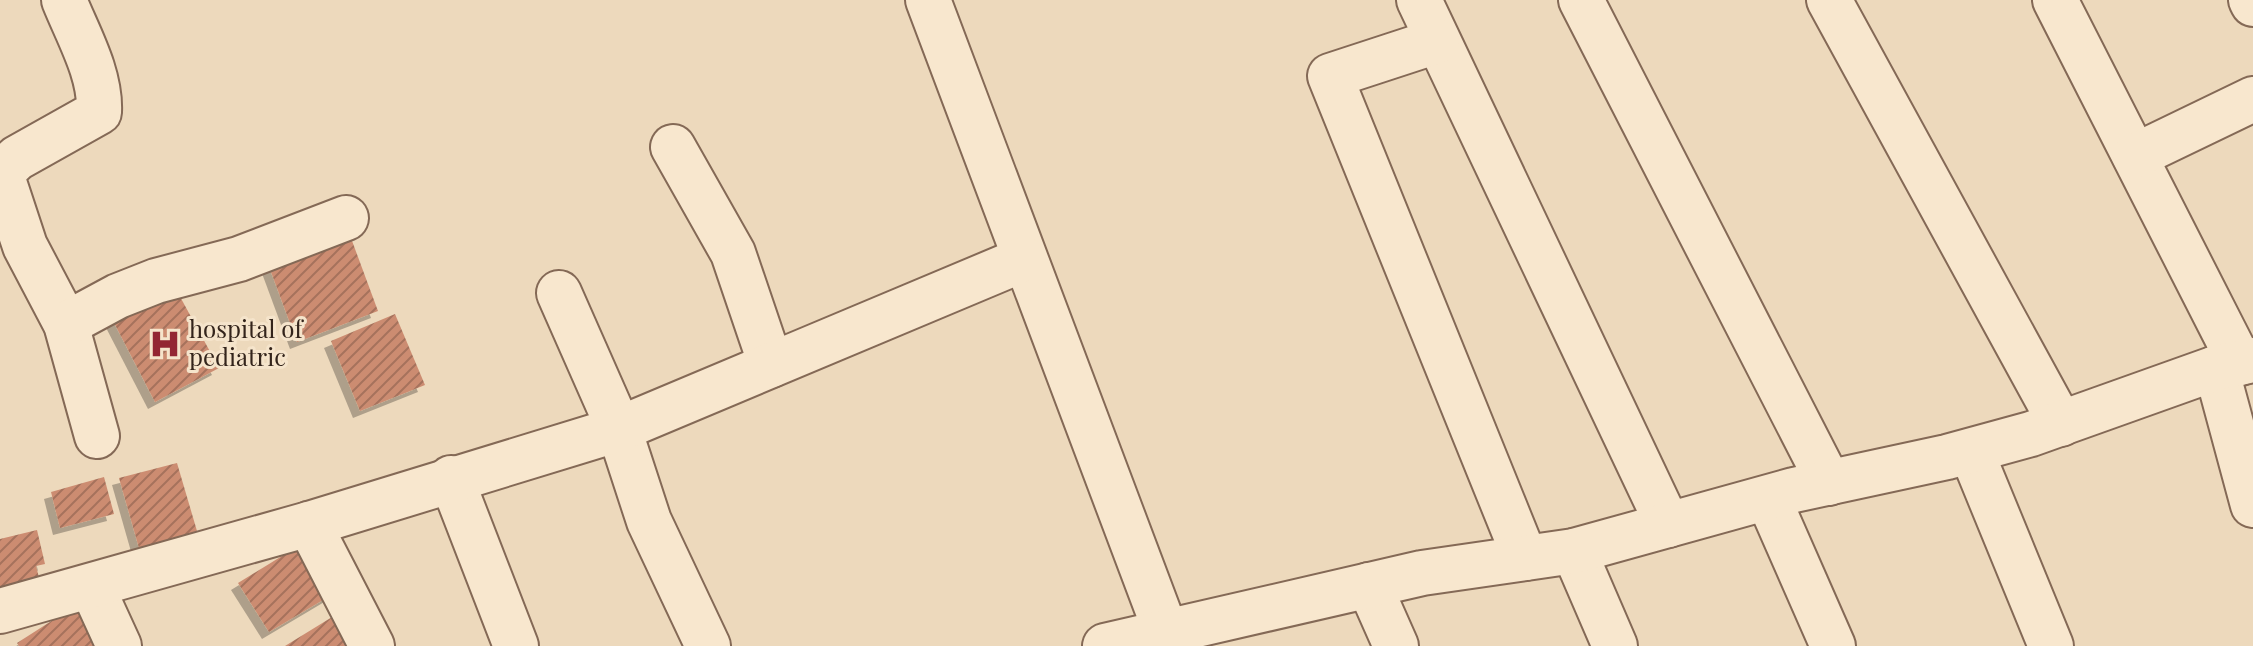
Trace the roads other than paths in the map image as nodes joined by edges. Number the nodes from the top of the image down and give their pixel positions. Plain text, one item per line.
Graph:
1 (64, 0) edge
2 (928, 0) edge
3 (1419, 0) edge
4 (1581, 0) edge
5 (1829, 0) edge
6 (2055, 0) edge
7 (1437, 41) junction
8 (2253, 99) edge
9 (673, 147) dead end
10 (2135, 156) junction
11 (346, 218) dead end
12 (1024, 259) junction
13 (559, 293) dead end
14 (66, 324) junction
15 (2236, 364) edge
16 (771, 365) junction
17 (2061, 424) junction
18 (619, 429) junction
19 (97, 436) dead end
20 (1971, 451) junction
21 (451, 478) junction
22 (1829, 483) junction
23 (1768, 498) junction
24 (2253, 505) edge
25 (309, 524) junction
26 (1668, 525) junction
27 (1574, 551) junction
28 (1525, 558) junction
29 (1369, 585) junction
30 (92, 587) junction
31 (0, 611) edge
32 (1166, 639) edge
33 (119, 646) edge
34 (372, 646) edge
35 (516, 646) edge
36 (708, 646) edge
37 (1105, 646) edge
38 (1396, 646) edge
39 (1615, 646) edge
40 (1833, 646) edge
41 (2051, 646) edge

1 - 14 street
2 - 12 street
3 - 7 street
4 - 22 street
5 - 17 street
6 - 10 street
7 - 26 street
7 - 28 street
8 - 10 street
9 - 16 street
10 - 15 street
11 - 14 street
12 - 16 street
12 - 32 street
13 - 18 street
14 - 19 street
15 - 17 street
15 - 24 street
16 - 18 street
17 - 20 street
18 - 21 street
18 - 36 street
20 - 22 street
20 - 41 street
21 - 25 street
21 - 35 street
22 - 23 street
23 - 26 street
23 - 40 street
25 - 30 street
25 - 34 street
26 - 27 street
27 - 28 street
27 - 39 street
28 - 29 street
29 - 32 street
29 - 38 street
30 - 31 street
30 - 33 street
32 - 37 street

